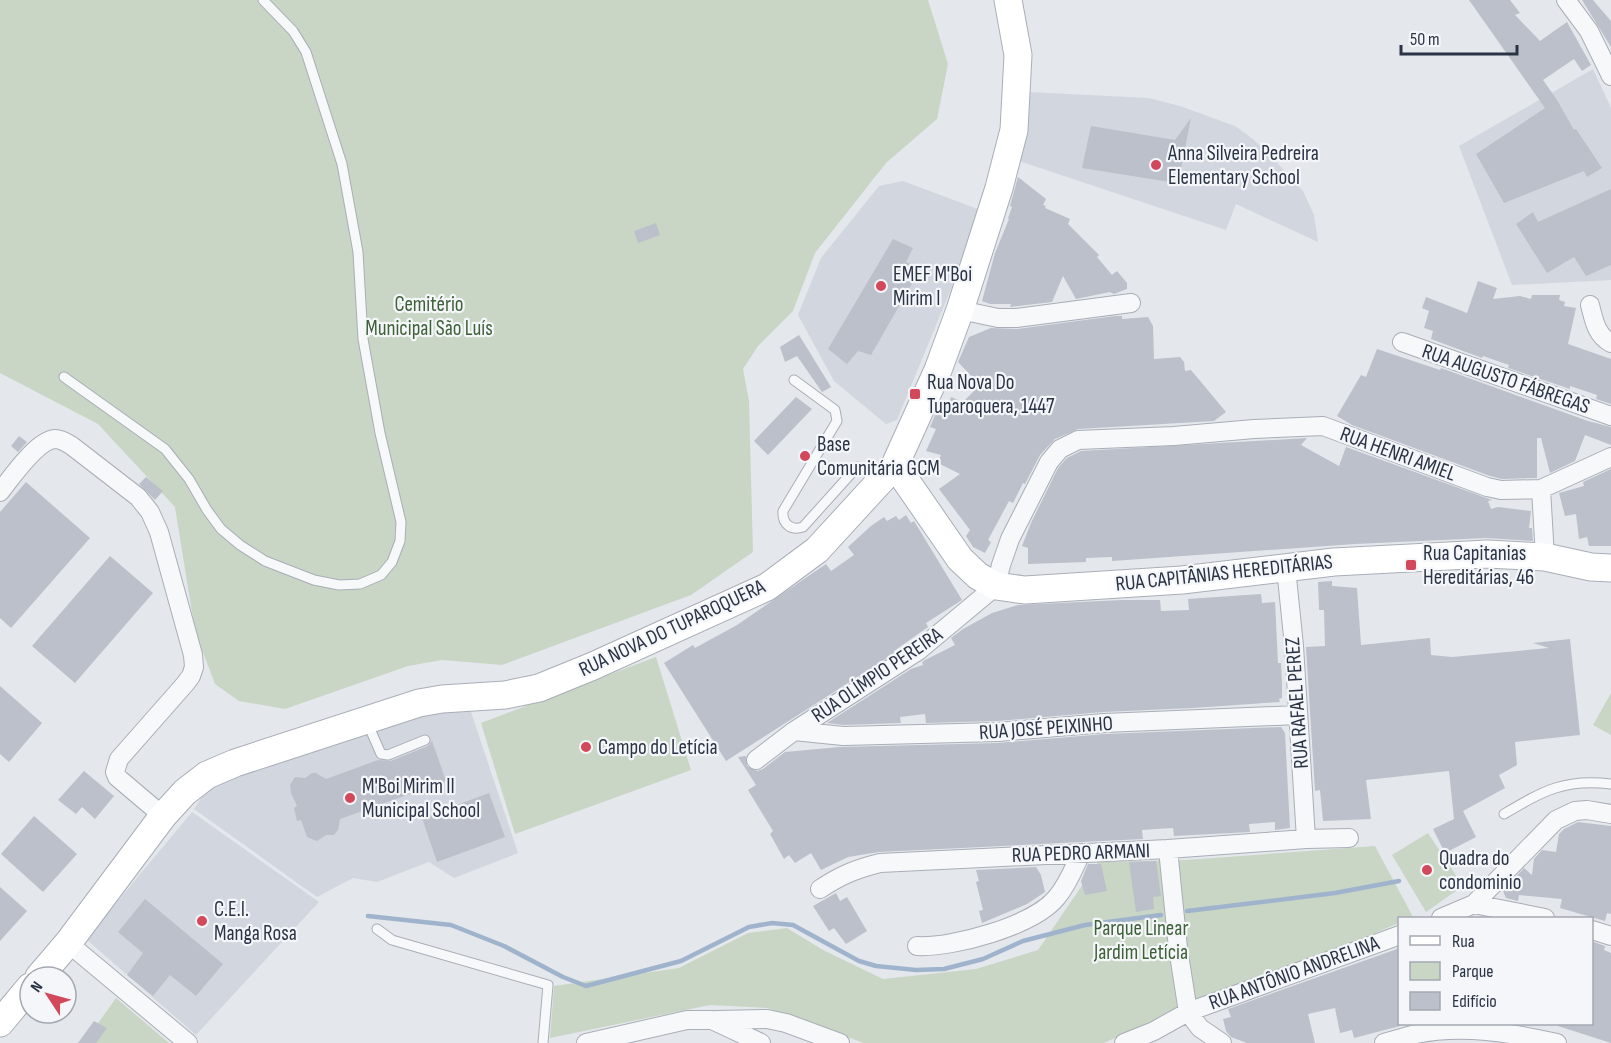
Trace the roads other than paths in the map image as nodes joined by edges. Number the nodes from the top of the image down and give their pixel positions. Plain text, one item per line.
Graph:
1 (263, 0) edge
2 (1008, 0) edge
3 (1566, 0) edge
4 (1611, 76) edge
5 (1131, 303) dead end
6 (1590, 305) dead end
7 (960, 310) junction
8 (1402, 342) dead end
9 (1611, 344) edge
10 (64, 377) dead end
11 (795, 380) dead end
12 (1611, 416) edge
13 (1611, 457) edge
14 (889, 472) junction
15 (1541, 489) junction
16 (0, 492) edge
17 (1545, 557) junction
18 (1286, 568) junction
19 (1611, 568) edge
20 (996, 586) junction
21 (1298, 715) junction
22 (366, 720) junction
23 (794, 731) junction
24 (425, 740) dead end
25 (756, 760) dead end
26 (1611, 784) edge
27 (1504, 814) dead end
28 (1611, 814) edge
29 (163, 816) junction
30 (1349, 838) dead end
31 (1306, 839) junction
32 (1168, 849) junction
33 (1081, 853) junction
34 (820, 890) dead end
35 (1474, 904) junction
36 (1443, 917) edge
37 (1540, 917) edge
38 (377, 929) dead end
39 (1593, 930) edge
40 (1398, 936) edge
41 (1611, 936) edge
42 (68, 943) junction
43 (917, 946) dead end
44 (49, 965) edge
45 (18, 1001) edge
46 (1188, 1012) junction
47 (712, 1020) junction
48 (0, 1023) edge
49 (188, 1043) edge
50 (543, 1043) edge
51 (586, 1043) edge
52 (761, 1043) edge
53 (840, 1043) edge
54 (1124, 1043) edge
55 (1222, 1043) edge
56 (1384, 1043) edge
57 (1557, 1043) edge

1 - 10 lane
2 - 7 street, RUA NOVA DO TUPAROQUERA
3 - 4 street
5 - 7 street
6 - 9 street
7 - 14 street, RUA NOVA DO TUPAROQUERA
8 - 12 street, RUA AUGUSTO FÁBREGAS
11 - 14 lane
13 - 15 street
14 - 20 street, RUA CAPITÂNIAS HEREDITÁRIAS
14 - 22 street, RUA NOVA DO TUPAROQUERA
15 - 17 street
15 - 20 street, RUA HENRI AMIEL
16 - 29 street
17 - 18 street, RUA CAPITÂNIAS HEREDITÁRIAS
17 - 19 street, RUA CAPITÂNIAS HEREDITÁRIAS
18 - 20 street, RUA CAPITÂNIAS HEREDITÁRIAS
18 - 21 street, RUA RAFAEL PEREZ
20 - 23 street, RUA OLÍMPIO PEREIRA
21 - 23 street, RUA JOSÉ PEIXINHO
21 - 31 street, RUA RAFAEL PEREZ
22 - 24 lane
22 - 29 street, RUA NOVA DO TUPAROQUERA
23 - 25 street, RUA OLÍMPIO PEREIRA
26 - 27 lane
28 - 35 street
29 - 42 street, RUA NOVA DO TUPAROQUERA
30 - 31 street, RUA PEDRO ARMANI
31 - 32 street, RUA PEDRO ARMANI
32 - 33 street, RUA PEDRO ARMANI
32 - 46 street
33 - 34 street, RUA PEDRO ARMANI
33 - 43 street
35 - 36 street
35 - 37 street
38 - 50 lane
39 - 41 street
40 - 46 street, RUA ANTÔNIO ANDRELINA
42 - 44 street, RUA NOVA DO TUPAROQUERA
42 - 49 street
45 - 48 street
46 - 54 street, RUA ANTÔNIO ANDRELINA
46 - 55 street
47 - 51 street
47 - 52 street
47 - 53 street
56 - 57 street

